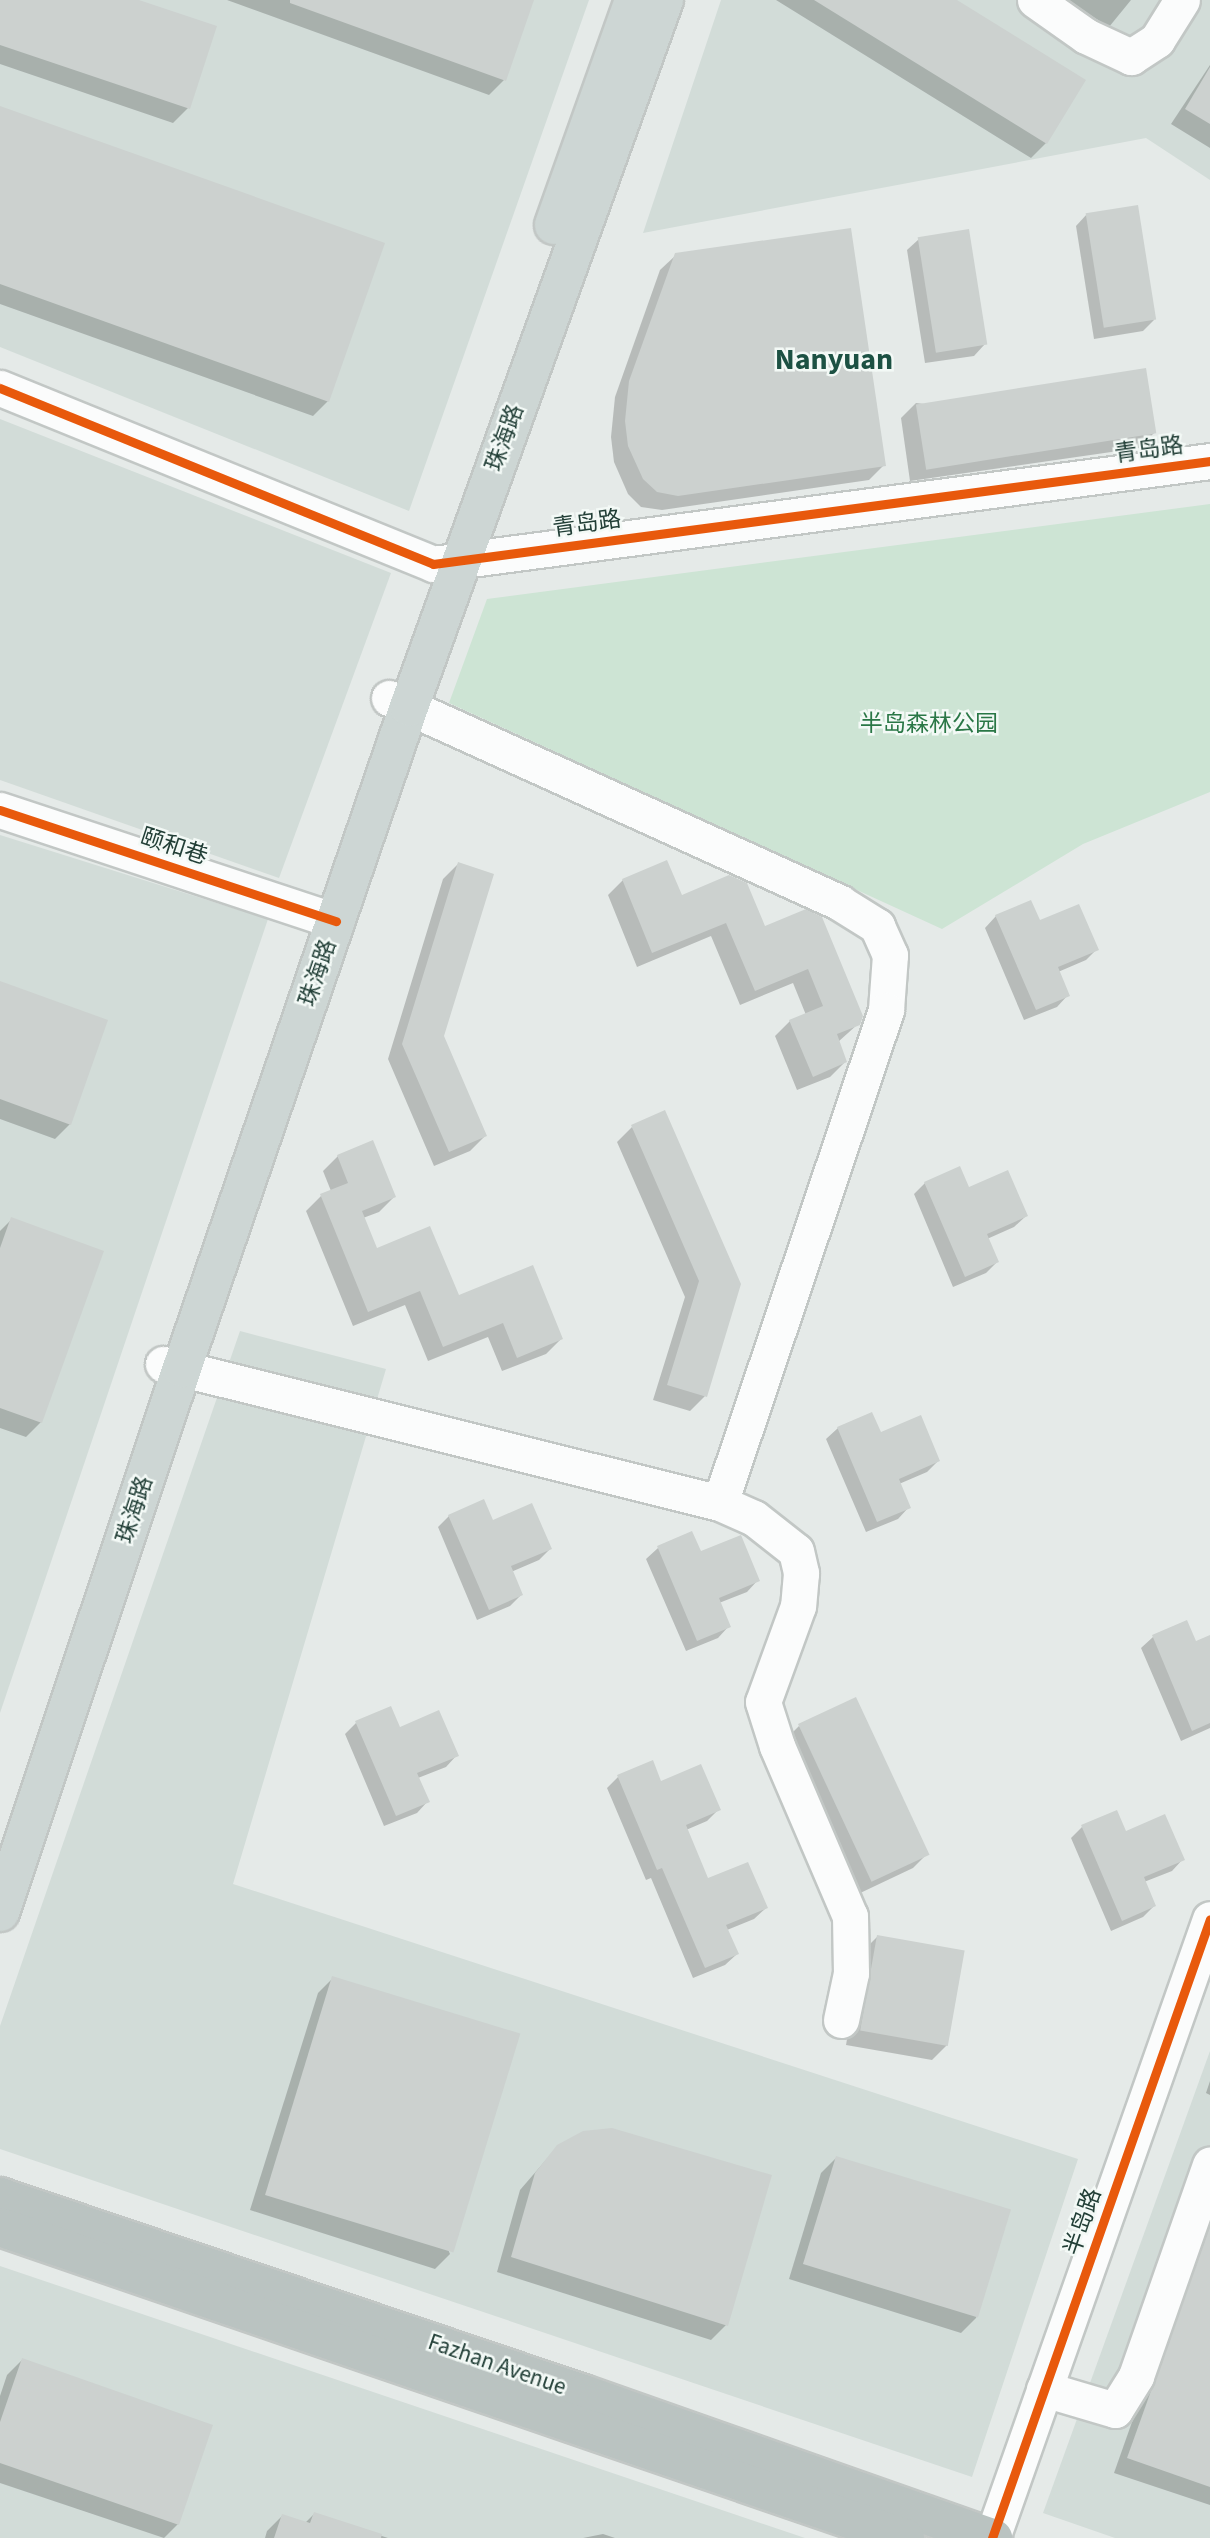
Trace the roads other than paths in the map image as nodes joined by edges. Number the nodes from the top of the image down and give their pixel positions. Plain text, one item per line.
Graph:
1 (634, 0) edge
2 (664, 0) edge
3 (1035, 0) edge
4 (1182, 0) edge
5 (0, 388) edge
6 (1210, 461) edge
7 (447, 562) junction
8 (399, 702) junction
9 (0, 810) edge
10 (326, 917) junction
11 (173, 1366) junction
12 (720, 1503) junction
13 (0, 1862) edge
14 (0, 1912) edge
15 (1210, 1919) edge
16 (841, 2020) dead end
17 (1210, 2165) edge
18 (0, 2197) edge
19 (0, 2227) edge
20 (1044, 2389) junction
21 (905, 2538) edge
22 (992, 2538) edge

1 - 7 main road, 珠海路
2 - 7 main road, 珠海路
3 - 4 street
5 - 7 street, 青岛路
6 - 7 street, 青岛路
7 - 8 main road, 珠海路
8 - 10 main road, 珠海路
8 - 12 street
9 - 10 street, 颐和巷
10 - 11 main road, 珠海路
11 - 12 street
11 - 13 main road, 珠海路
11 - 14 main road, 珠海路
12 - 16 street
15 - 20 street, 半岛路
17 - 20 street
18 - 22 highway, Fazhan Avenue
19 - 21 highway, Fazhan Avenue
20 - 22 street, 半岛路

